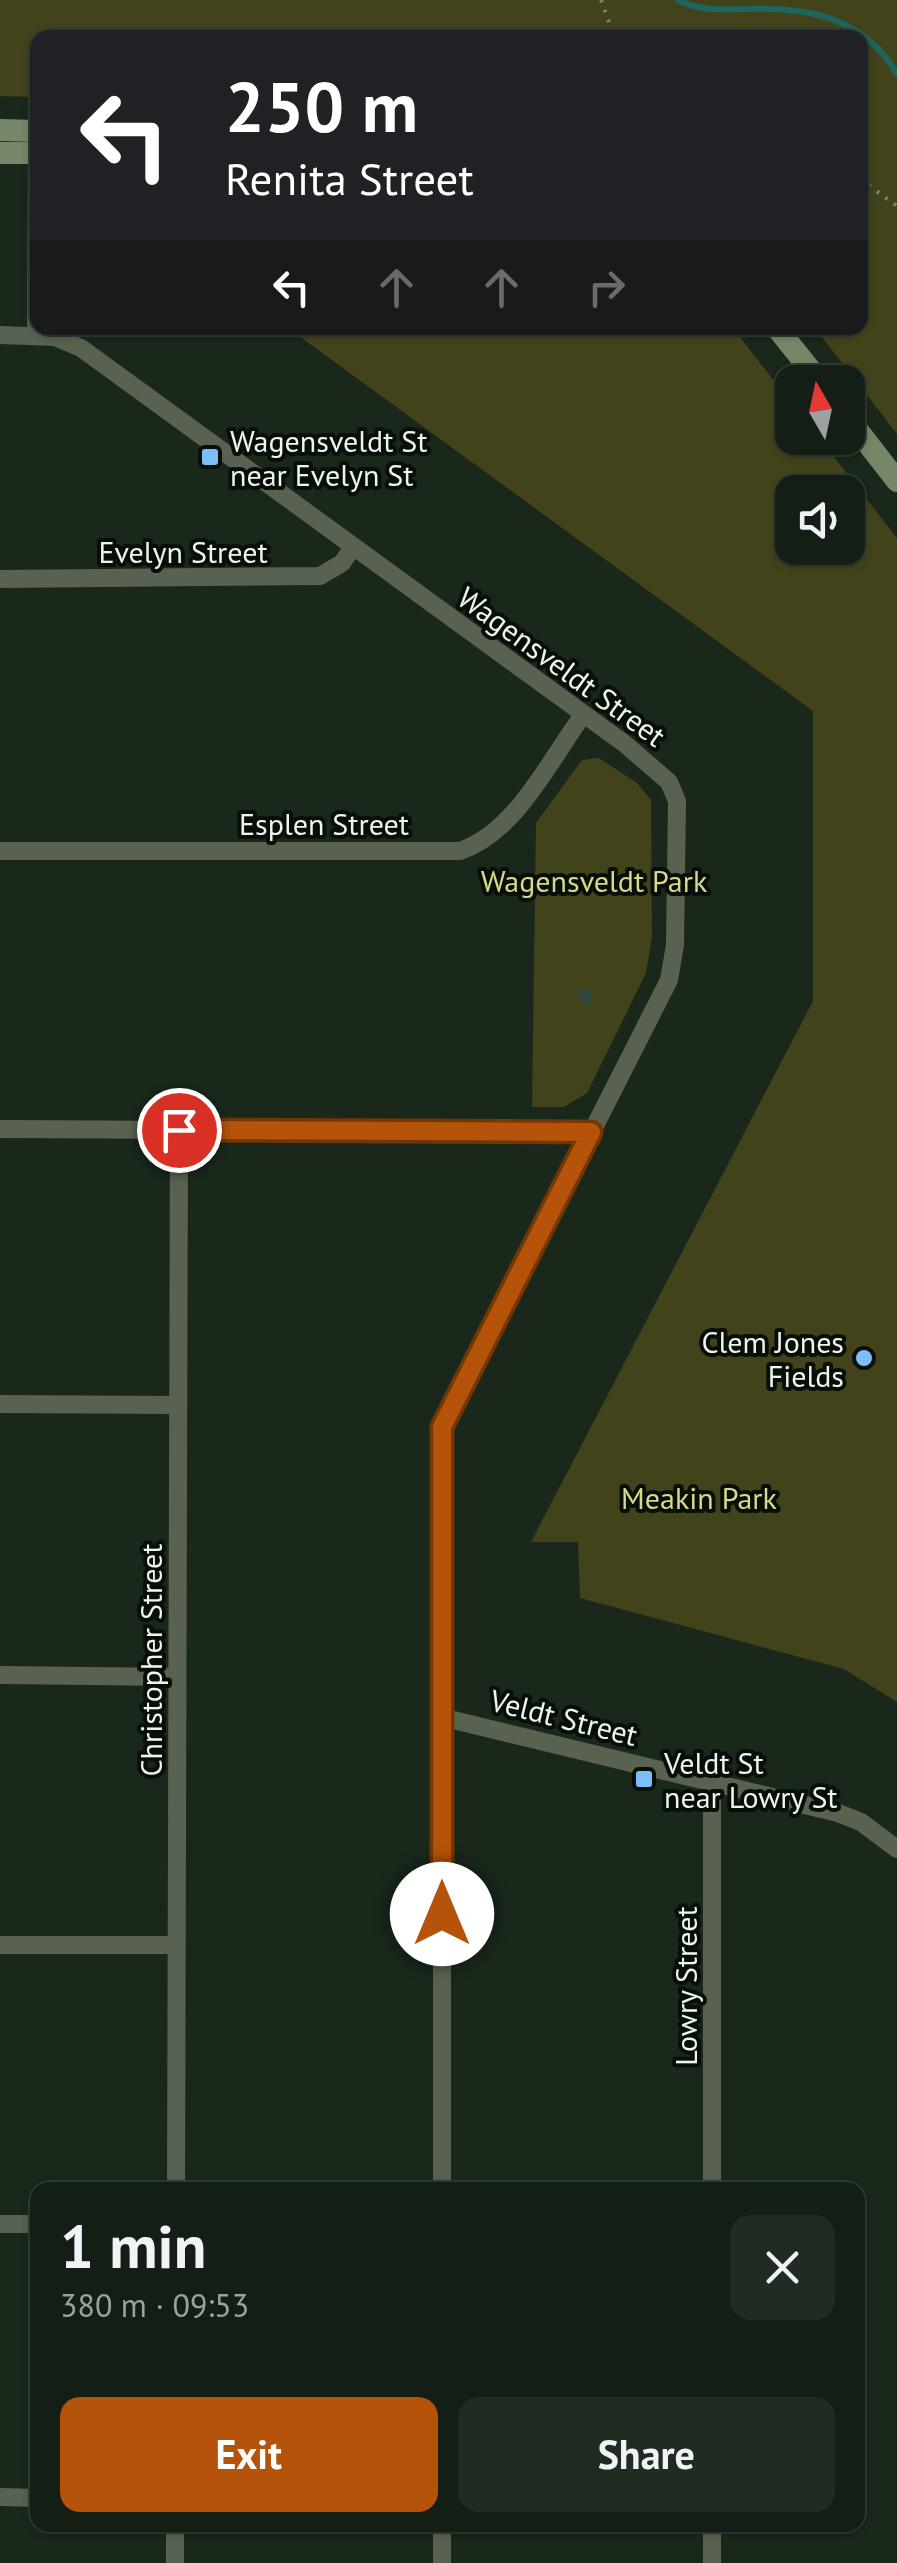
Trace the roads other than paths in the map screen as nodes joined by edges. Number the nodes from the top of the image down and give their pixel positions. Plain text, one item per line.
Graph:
1 (0, 130) edge
2 (30, 130) edge
3 (0, 153) edge
4 (30, 154) edge
5 (0, 334) edge
6 (30, 335) edge
7 (36, 335) edge
8 (783, 335) edge
9 (806, 365) edge
10 (865, 440) edge
11 (897, 481) edge
12 (354, 547) junction
13 (0, 579) edge
14 (582, 714) junction
15 (0, 851) edge
16 (0, 1128) edge
17 (179, 1130) junction
18 (591, 1132) junction
19 (0, 1404) edge
20 (178, 1405) junction
21 (0, 1675) edge
22 (177, 1677) junction
23 (441, 1717) junction
24 (712, 1782) junction
25 (897, 1849) edge
26 (0, 1945) edge
27 (176, 1945) junction
28 (176, 2182) edge
29 (442, 2182) edge
30 (712, 2182) edge
31 (0, 2224) edge
32 (30, 2224) edge
33 (0, 2498) edge
34 (30, 2498) edge
35 (175, 2532) edge
36 (442, 2532) edge
37 (712, 2532) edge
38 (175, 2563) edge
39 (442, 2563) edge
40 (712, 2563) edge

1 - 2 street
3 - 4 street
5 - 6 street, Wagensveldt Street
7 - 12 street, Wagensveldt Street
8 - 9 street
10 - 11 street
12 - 13 street, Evelyn Street
12 - 14 street, Wagensveldt Street
14 - 15 street, Esplen Street
14 - 18 street, Wagensveldt Street
16 - 17 street
17 - 18 street
17 - 20 street, Christopher Street
18 - 23 street, Wagensveldt Street
19 - 20 street
20 - 22 street, Christopher Street
21 - 22 street
22 - 27 street, Christopher Street
23 - 24 street, Veldt Street
23 - 29 street, Wagensveldt Street
24 - 25 street, Veldt Street
24 - 30 street, Lowry Street
26 - 27 street
27 - 28 street, Christopher Street
31 - 32 street
33 - 34 street
35 - 38 street
36 - 39 street
37 - 40 street

